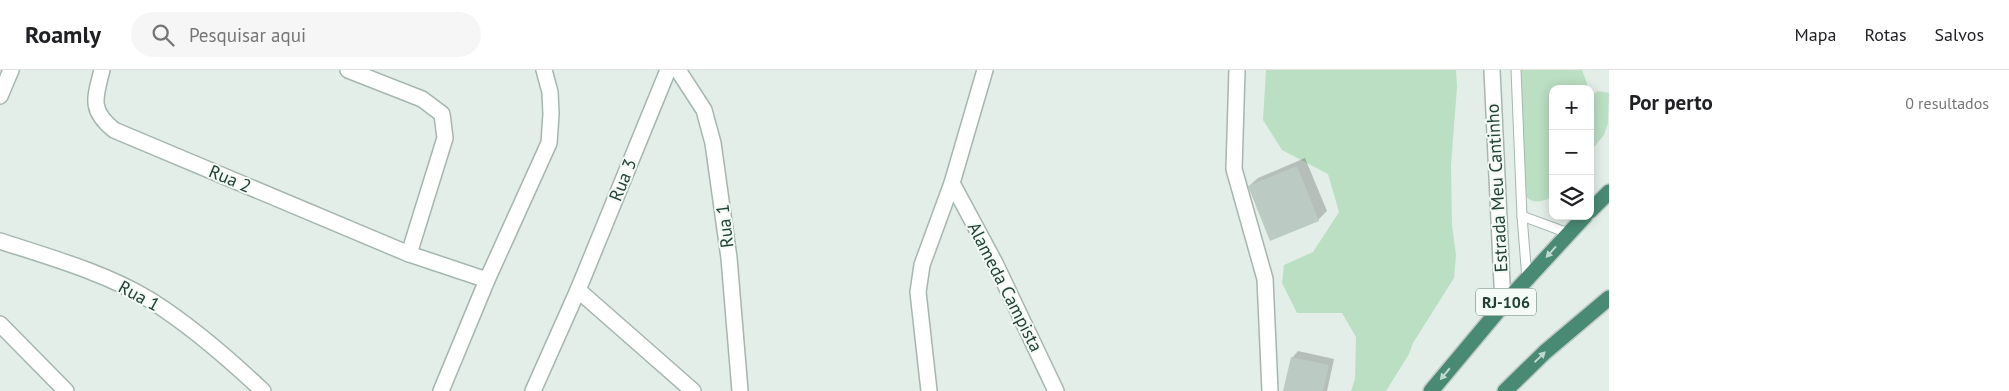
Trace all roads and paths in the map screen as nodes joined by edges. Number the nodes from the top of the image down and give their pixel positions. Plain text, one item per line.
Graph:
1 (11, 70) edge
2 (102, 70) edge
3 (348, 70) edge
4 (544, 70) edge
5 (668, 70) edge
6 (678, 70) edge
7 (1237, 70) edge
8 (1492, 70) edge
9 (1516, 70) edge
10 (983, 71) edge
11 (0, 96) edge
12 (952, 183) junction
13 (1609, 192) edge
14 (1594, 207) edge
15 (1522, 216) junction
16 (1581, 220) edge
17 (1568, 233) junction
18 (0, 241) edge
19 (409, 254) junction
20 (1527, 279) junction
21 (487, 280) junction
22 (578, 290) junction
23 (1609, 298) edge
24 (1503, 305) junction
25 (0, 324) edge
26 (258, 390) edge
27 (66, 391) edge
28 (441, 391) edge
29 (533, 391) edge
30 (693, 391) edge
31 (740, 391) edge
32 (929, 391) edge
33 (1056, 391) edge
34 (1270, 391) edge
35 (1431, 391) edge
36 (1505, 391) edge

1 - 11 street
2 - 19 street, Rua 2
3 - 19 street
4 - 21 street
5 - 22 street, Rua 3
6 - 31 street, Rua 1
7 - 34 street
8 - 24 street, Estrada Meu Cantinho
9 - 15 lane
10 - 12 street, Alameda Campista
12 - 32 street, Alameda Campista
12 - 33 street, Alameda Campista
13 - 14 highway
15 - 17 lane
15 - 20 lane
16 - 17 highway, RJ-106
17 -> 20 highway, RJ-106
18 - 26 street, Rua 1
19 - 21 street, Rua 2
20 - 24 highway, RJ-106
21 - 28 street
22 - 29 street
22 - 30 street
36 -> 23 highway
24 -> 35 highway, RJ-106
25 - 27 street

